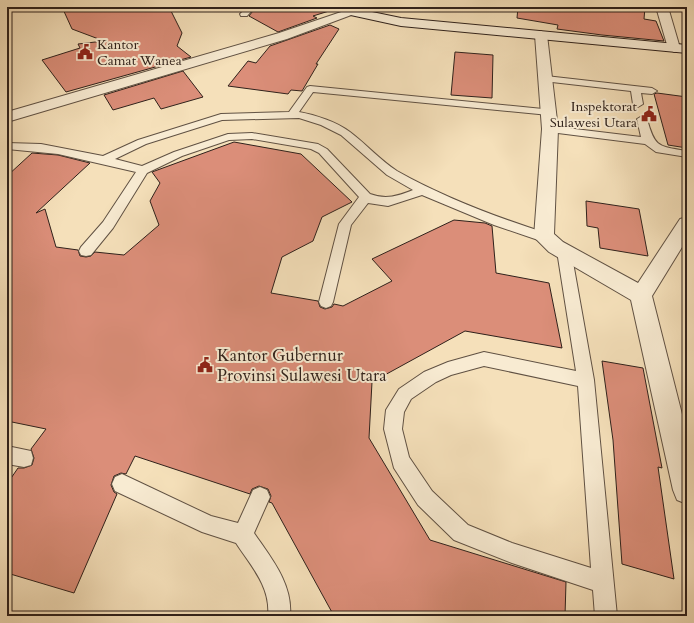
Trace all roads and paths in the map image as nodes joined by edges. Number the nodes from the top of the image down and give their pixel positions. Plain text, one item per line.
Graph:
1 (251, 7) edge
2 (662, 7) edge
3 (345, 9) edge
4 (244, 14) dead end
5 (541, 35) junction
6 (674, 48) junction
7 (687, 49) edge
8 (546, 79) junction
9 (635, 89) junction
10 (652, 91) dead end
11 (638, 104) dead end
12 (292, 115) junction
13 (7, 117) edge
14 (642, 119) dead end
15 (549, 120) junction
16 (648, 141) junction
17 (7, 146) edge
18 (687, 154) edge
19 (104, 160) junction
20 (143, 170) junction
21 (423, 190) junction
22 (366, 196) junction
23 (687, 224) edge
24 (544, 237) junction
25 (86, 251) dead end
26 (564, 251) junction
27 (641, 295) junction
28 (326, 302) dead end
29 (586, 380) junction
30 (122, 484) dead end
31 (687, 490) edge
32 (260, 497) dead end
33 (243, 534) junction
34 (604, 583) junction
35 (279, 616) edge
36 (606, 616) edge

1 - 4 lane
2 - 6 street
3 - 5 street
3 - 13 street
5 - 6 street
5 - 8 street
6 - 7 street
8 - 9 lane
8 - 15 street
9 - 10 lane
9 - 11 lane
12 - 15 lane
12 - 19 lane
12 - 21 lane
14 - 16 lane
15 - 16 lane
15 - 24 street
16 - 18 lane
17 - 19 lane
19 - 20 lane
20 - 22 lane
20 - 25 lane
21 - 22 lane
21 - 24 lane
22 - 28 lane
23 - 27 street
24 - 26 street
26 - 27 street
26 - 29 lane
27 - 31 street
29 - 34 lane
29 - 34 lane
30 - 33 lane
32 - 33 lane
33 - 35 lane
34 - 36 lane

